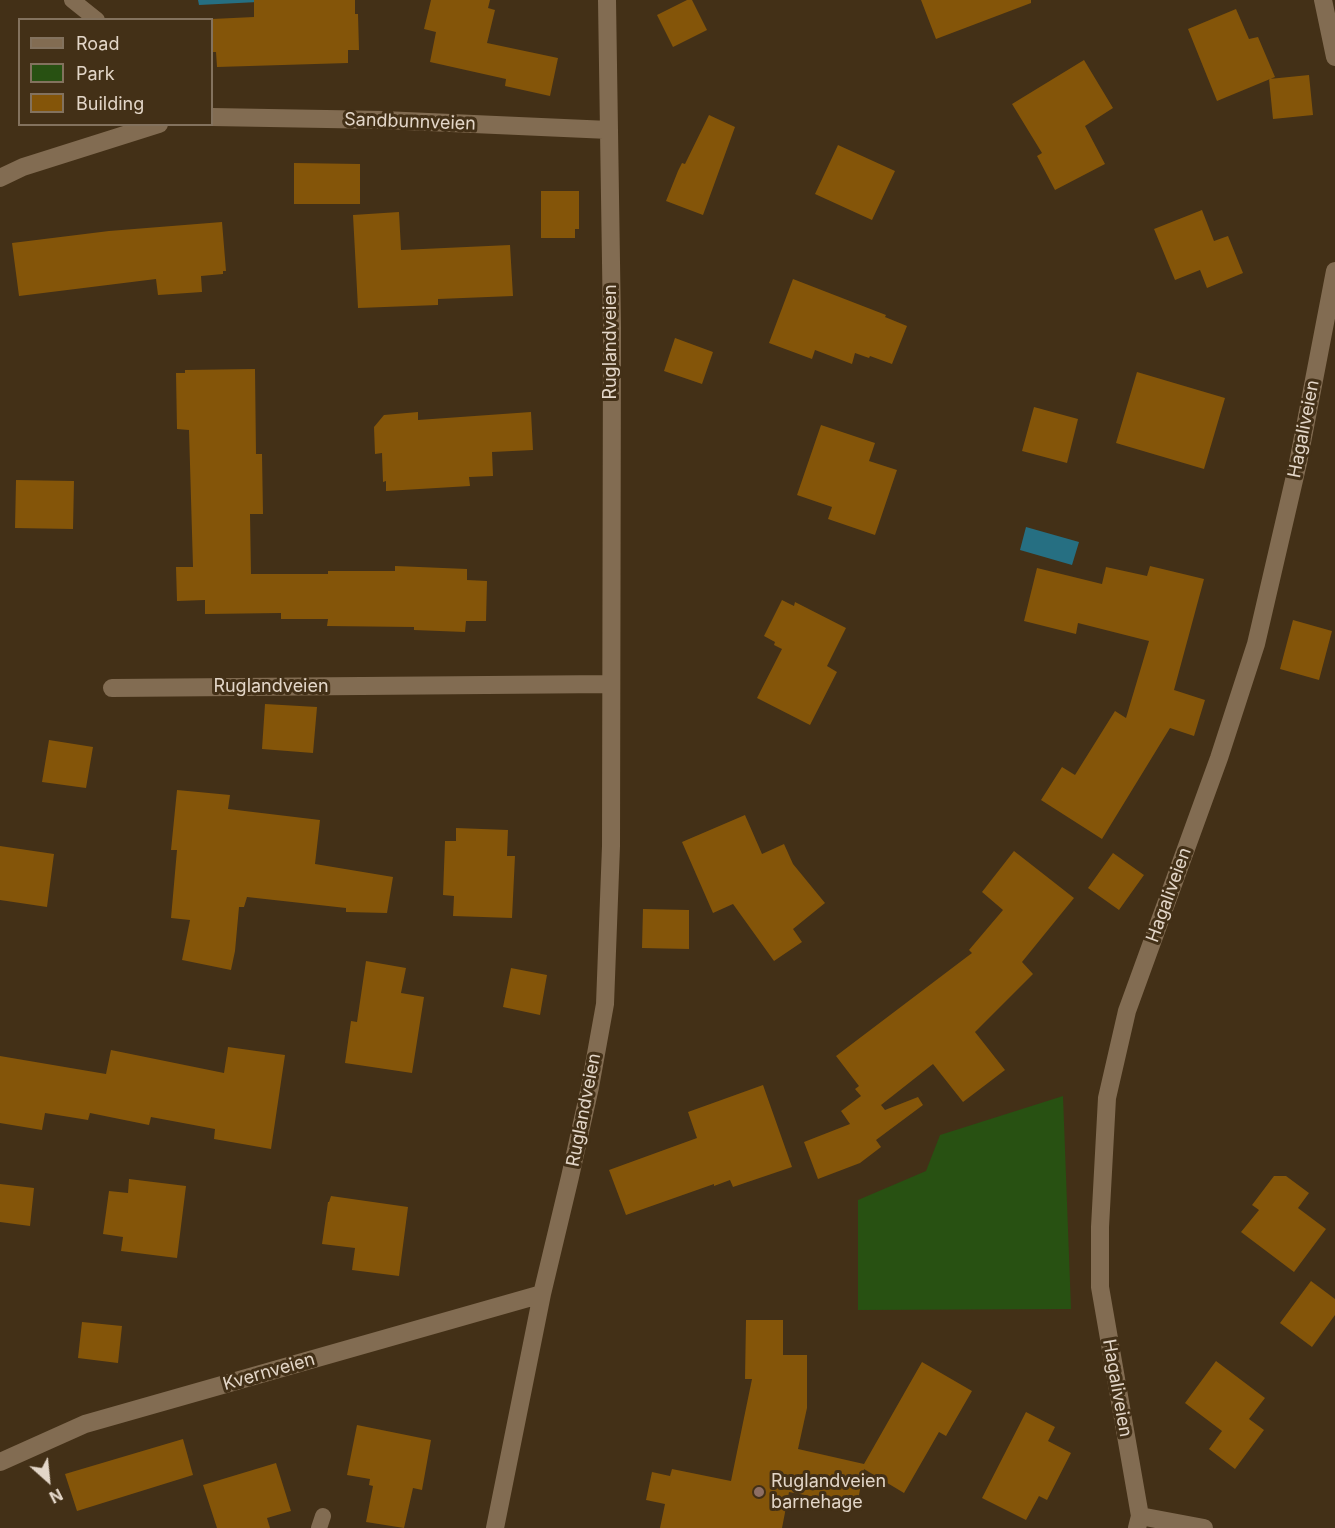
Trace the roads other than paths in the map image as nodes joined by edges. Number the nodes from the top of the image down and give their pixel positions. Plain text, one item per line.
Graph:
1 (72, 0) edge
2 (607, 0) edge
3 (1323, 0) edge
4 (94, 18) edge
5 (1335, 57) edge
6 (213, 117) edge
7 (153, 126) edge
8 (609, 130) junction
9 (0, 178) edge
10 (1335, 271) edge
11 (610, 684) junction
12 (112, 688) dead end
13 (542, 1294) junction
14 (0, 1462) edge
15 (1139, 1522) edge
16 (495, 1528) edge
17 (1204, 1528) edge

1 - 4 lane
2 - 8 street, Ruglandveien
3 - 5 street
6 - 8 street, Sandbunnveien
7 - 9 street
8 - 11 street, Ruglandveien
10 - 15 street, Hagaliveien
11 - 12 street, Ruglandveien
11 - 13 street, Ruglandveien
13 - 14 street, Kvernveien
13 - 16 street, Ruglandveien
15 - 17 street

